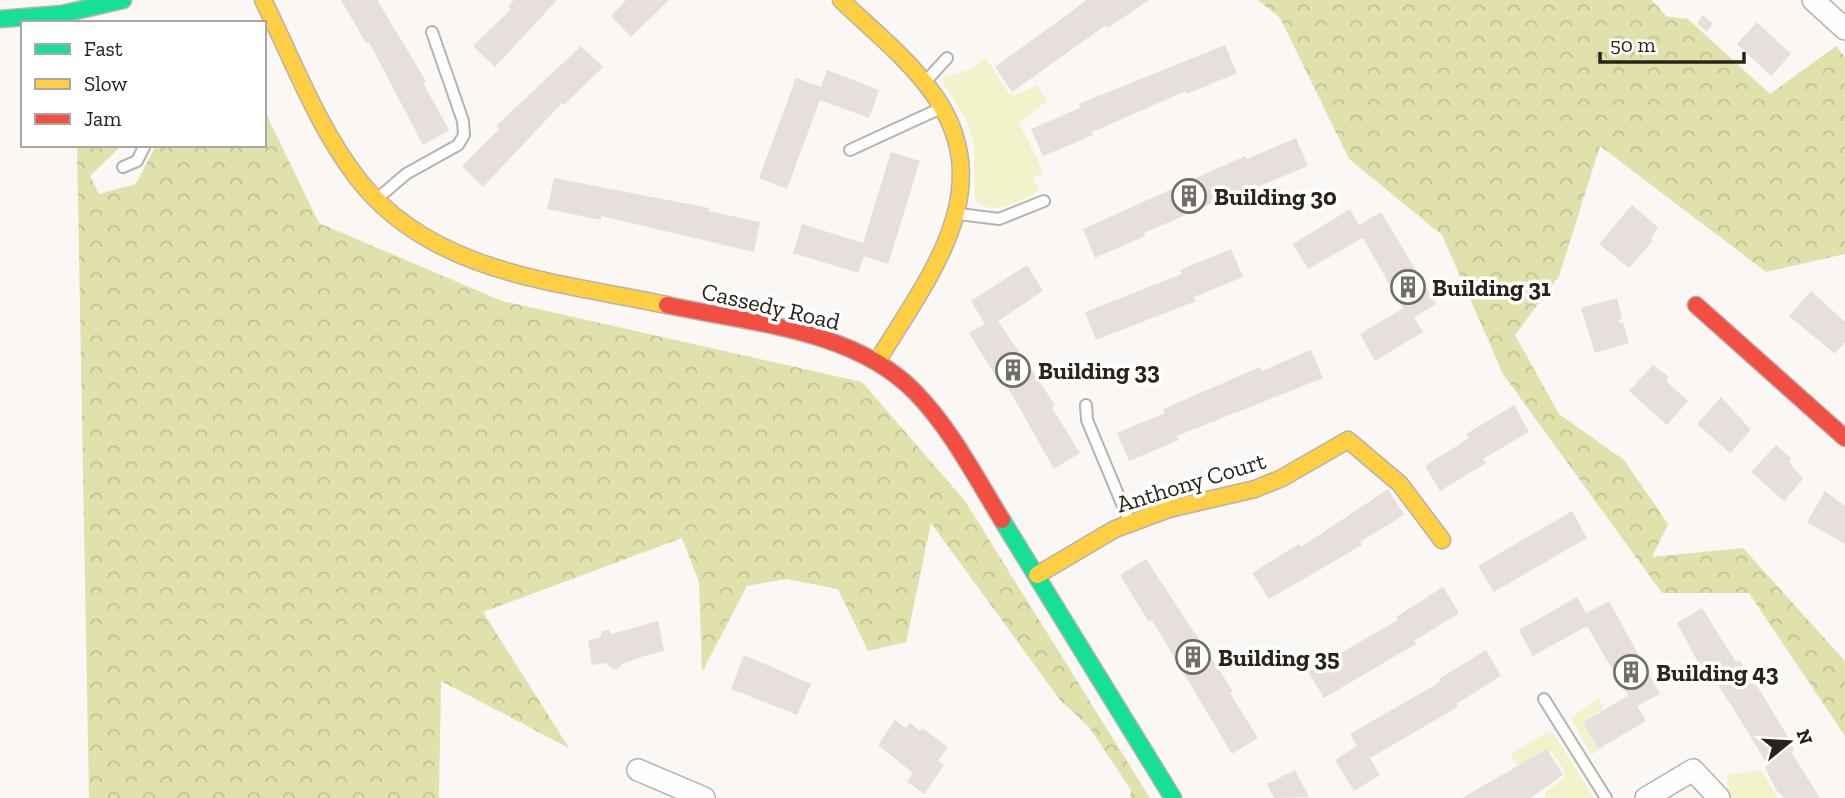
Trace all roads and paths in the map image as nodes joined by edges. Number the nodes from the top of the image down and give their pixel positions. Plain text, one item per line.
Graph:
1 (29, 0) edge
2 (123, 0) edge
3 (263, 0) edge
4 (841, 0) edge
5 (1813, 0) edge
6 (94, 16) edge
7 (28, 18) junction
8 (0, 19) edge
9 (1845, 29) edge
10 (432, 32) dead end
11 (947, 58) dead end
12 (923, 83) junction
13 (943, 107) junction
14 (144, 147) edge
15 (850, 150) dead end
16 (123, 167) dead end
17 (376, 200) junction
18 (1044, 201) dead end
19 (959, 214) junction
20 (1696, 305) dead end
21 (877, 360) junction
22 (1086, 405) dead end
23 (1845, 438) edge
24 (1130, 523) junction
25 (1442, 540) dead end
26 (1037, 575) junction
27 (1544, 699) dead end
28 (638, 770) dead end
29 (704, 798) edge
30 (1173, 798) edge
31 (1606, 798) edge
32 (1646, 798) edge
33 (1719, 798) edge

1 - 7 lane
2 - 6 street
3 - 17 street, Cassedy Road
4 - 12 street
5 - 9 street
6 - 7 street
7 - 8 street
10 - 17 lane
11 - 12 lane
12 - 13 street
13 - 15 lane
13 - 19 street
14 - 16 lane
17 - 21 street, Cassedy Road
18 - 19 lane
19 - 21 street
20 - 23 street
21 - 26 street, Cassedy Road
22 - 24 lane
24 - 25 street, Anthony Court
24 - 26 street, Anthony Court
26 - 30 street, Cassedy Road
27 - 31 lane
28 - 29 street
32 - 33 street

